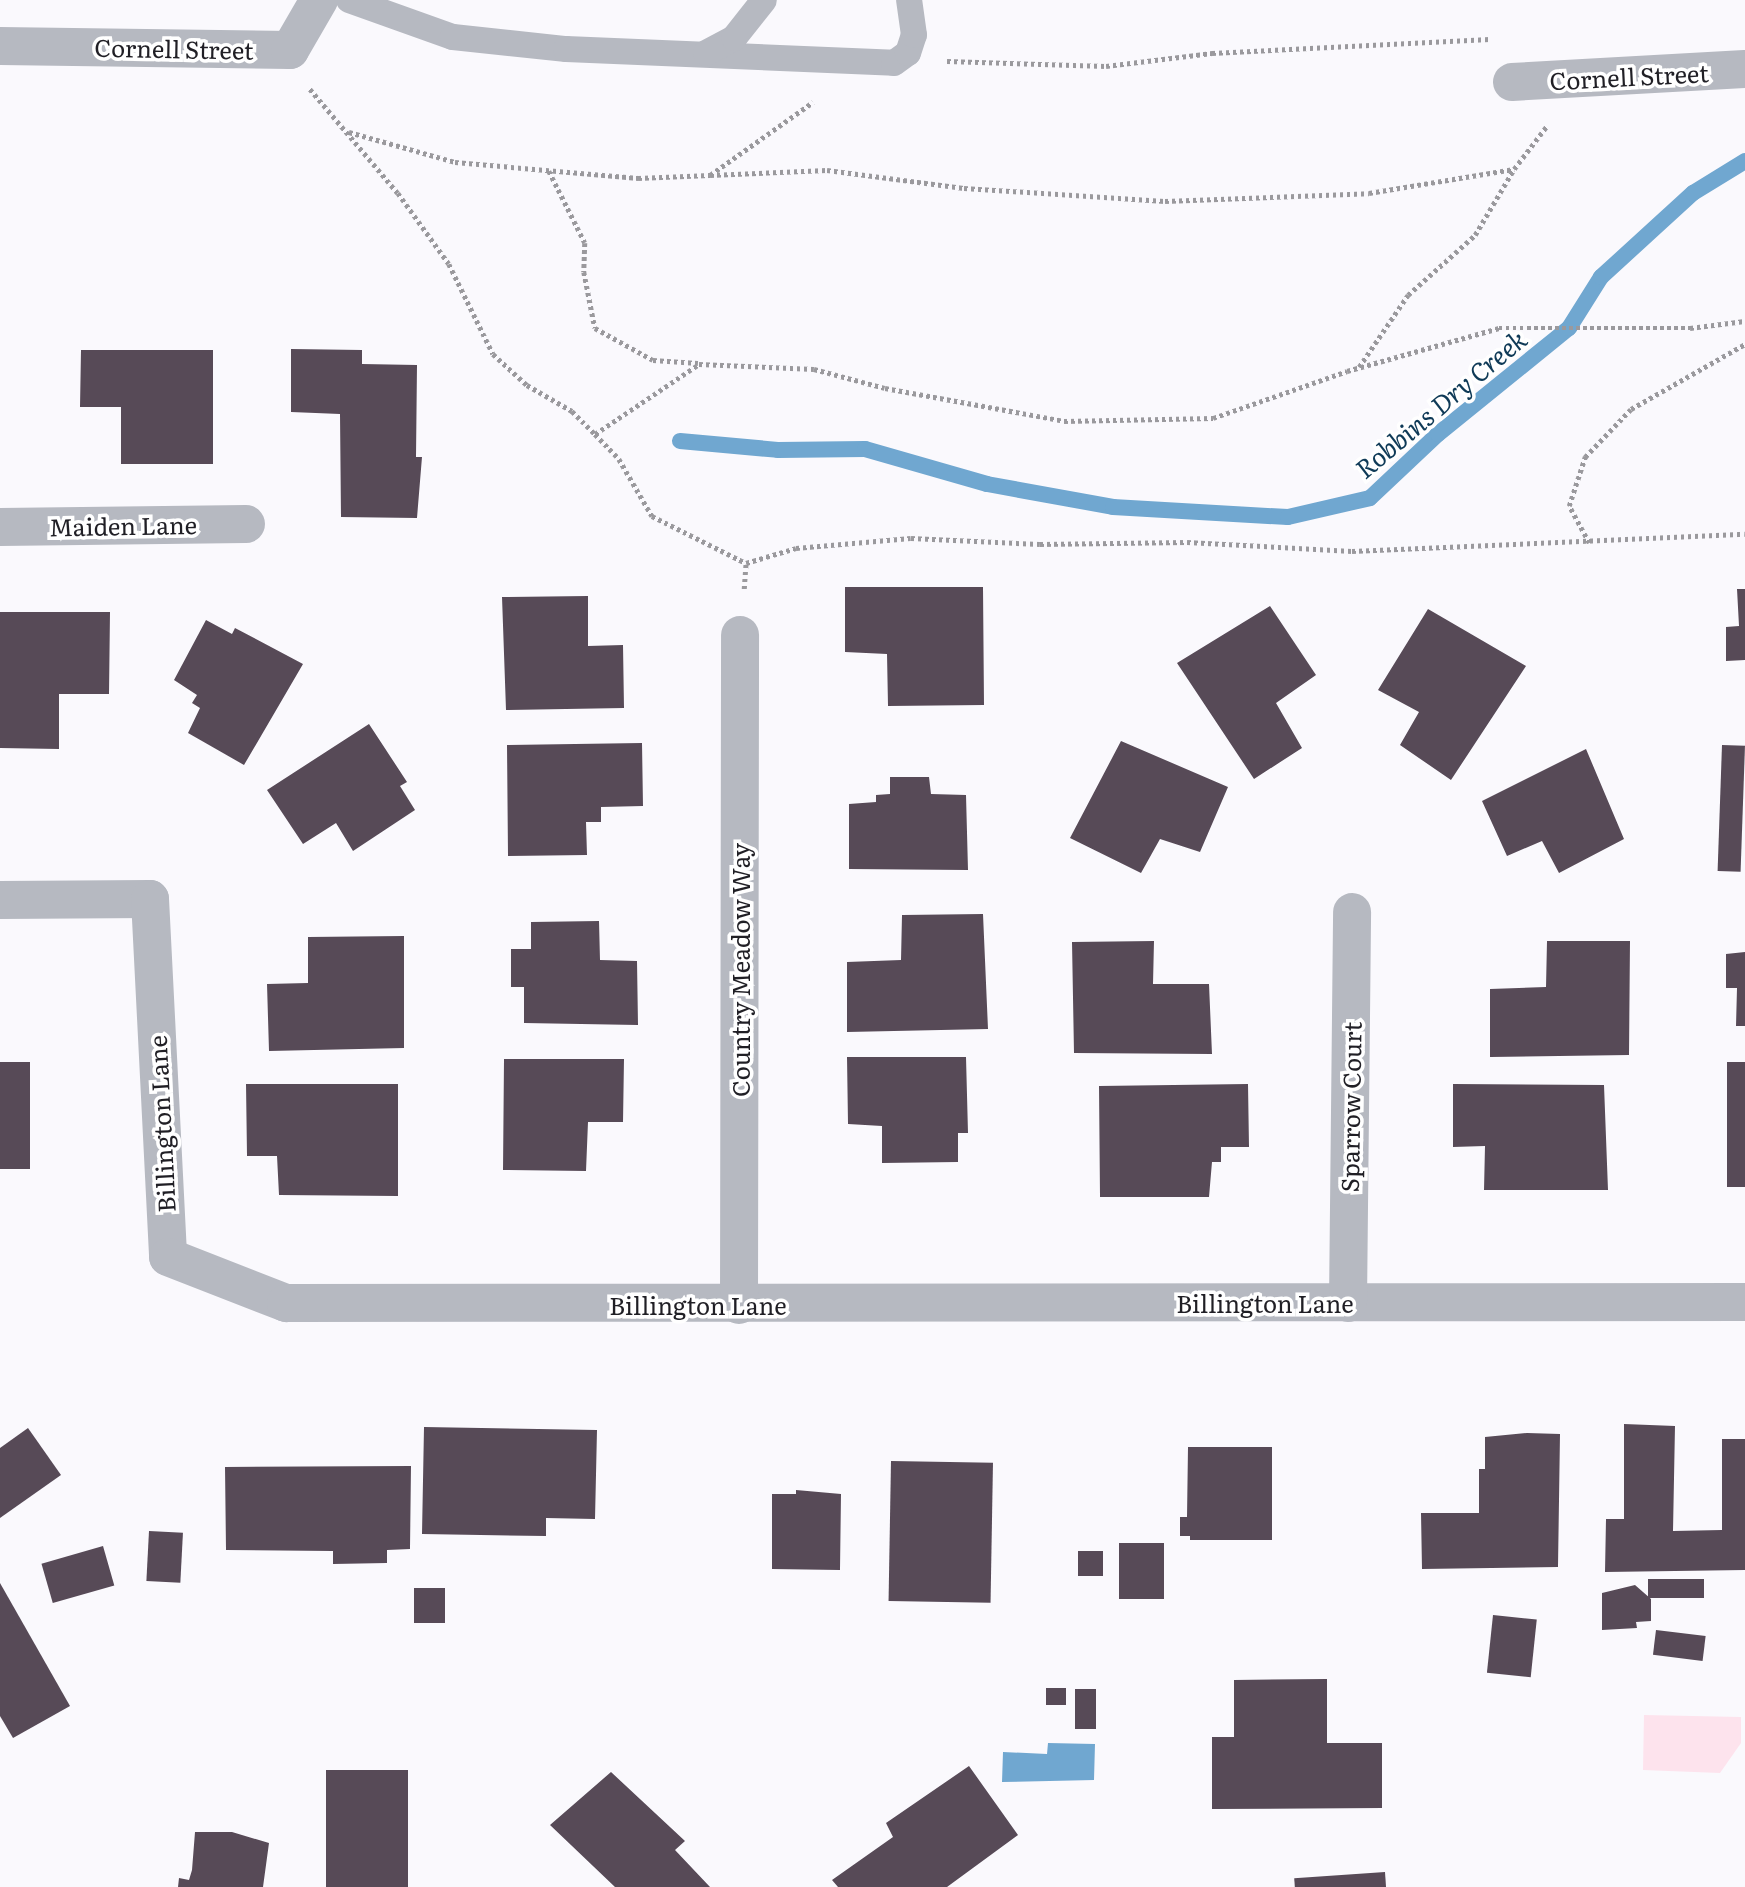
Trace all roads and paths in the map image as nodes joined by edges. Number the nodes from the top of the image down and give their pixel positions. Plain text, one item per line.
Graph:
1 (319, 0) edge
2 (349, 0) edge
3 (764, 0) edge
4 (909, 0) edge
5 (0, 46) edge
6 (290, 50) junction
7 (706, 53) junction
8 (934, 64) dead end
9 (1745, 69) edge
10 (1584, 79) junction
11 (1512, 82) joint
12 (823, 96) dead end
13 (349, 132) junction
14 (1514, 169) junction
15 (549, 172) junction
16 (710, 175) junction
17 (1745, 321) edge
18 (1745, 344) edge
19 (699, 363) junction
20 (1359, 368) junction
21 (595, 434) junction
22 (246, 524) dead end
23 (0, 527) edge
24 (1745, 534) edge
25 (1588, 543) junction
26 (746, 564) junction
27 (740, 635) joint
28 (0, 900) edge
29 (1352, 912) dead end
30 (1745, 1302) edge
31 (1348, 1303) junction
32 (739, 1306) junction

1 - 6 street, Cornell Street
2 - 7 lane
3 - 7 lane
4 - 7 lane
5 - 6 street, Cornell Street
6 - 13 path
8 - 11 path
9 - 10 street, Cornell Street
10 - 11 street, Cornell Street
10 - 14 path
12 - 16 path
13 - 15 path
13 - 21 path
14 - 16 path
14 - 20 path
15 - 16 path
15 - 19 path
17 - 20 path
18 - 25 path
19 - 20 path
19 - 21 path
21 - 26 path
22 - 23 street, Maiden Lane
24 - 25 path
25 - 26 path
26 - 27 path
27 - 32 street, Country Meadow Way
28 - 32 street, Billington Lane
29 - 31 street, Sparrow Court
30 - 31 street, Billington Lane
31 - 32 street, Billington Lane

